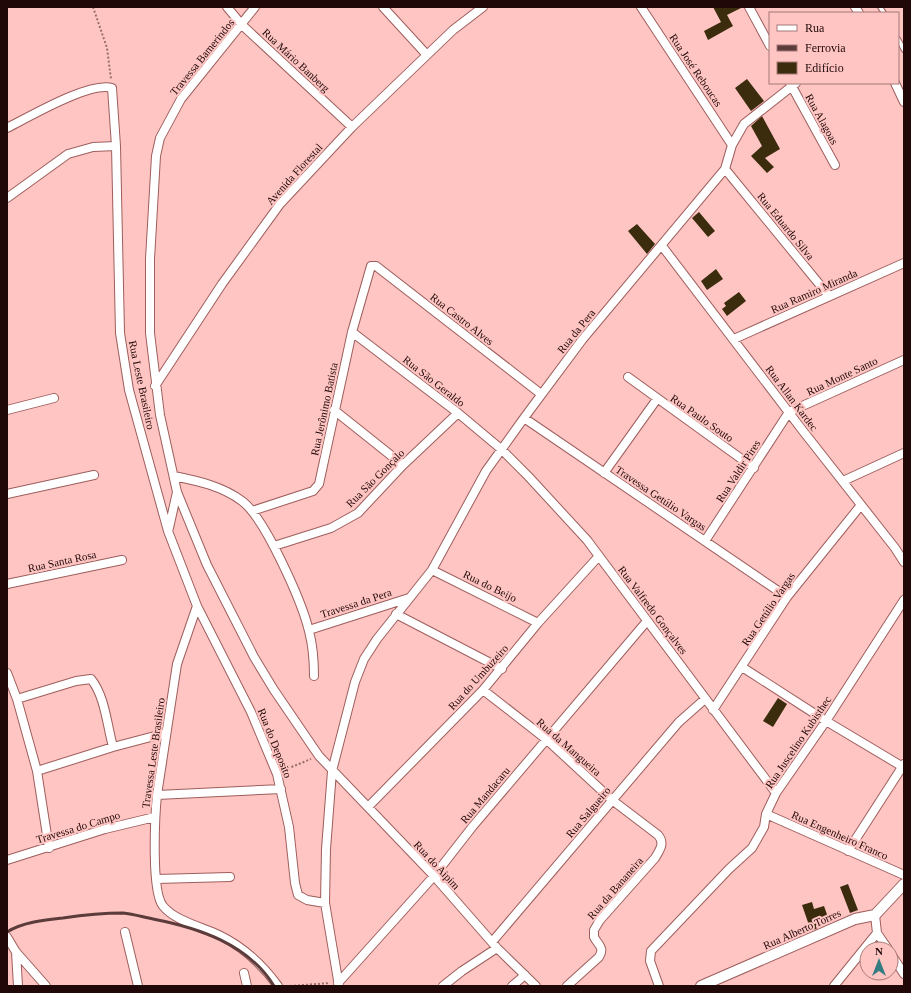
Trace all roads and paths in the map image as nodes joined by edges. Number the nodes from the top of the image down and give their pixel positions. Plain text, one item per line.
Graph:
1 (94, 7) edge
2 (227, 7) edge
3 (255, 7) edge
4 (383, 7) edge
5 (483, 7) edge
6 (641, 7) edge
7 (749, 7) edge
8 (242, 25) junction
9 (899, 41) edge
10 (769, 44) edge
11 (904, 50) edge
12 (427, 55) junction
13 (793, 84) edge
14 (896, 84) edge
15 (112, 88) junction
16 (904, 101) edge
17 (352, 127) junction
18 (7, 128) edge
19 (732, 145) junction
20 (116, 146) junction
21 (834, 165) dead end
22 (725, 169) junction
23 (7, 198) edge
24 (662, 246) junction
25 (904, 263) edge
26 (370, 267) joint
27 (829, 296) junction
28 (352, 332) junction
29 (734, 339) junction
30 (904, 360) edge
31 (628, 377) dead end
32 (155, 386) junction
33 (541, 394) junction
34 (54, 398) dead end
35 (657, 399) junction
36 (7, 410) edge
37 (334, 410) junction
38 (789, 412) junction
39 (458, 413) junction
40 (524, 418) junction
41 (501, 449) junction
42 (904, 453) edge
43 (403, 465) junction
44 (754, 468) junction
45 (604, 473) junction
46 (94, 475) dead end
47 (174, 476) junction
48 (842, 481) junction
49 (177, 492) junction
50 (7, 494) edge
51 (861, 505) junction
52 (252, 511) junction
53 (168, 530) junction
54 (705, 541) junction
55 (274, 546) junction
56 (599, 556) junction
57 (122, 560) dead end
58 (904, 562) edge
59 (432, 570) junction
60 (7, 584) edge
61 (787, 597) junction
62 (410, 598) junction
63 (904, 600) edge
64 (197, 606) junction
65 (396, 614) junction
66 (647, 621) junction
67 (538, 623) junction
68 (309, 630) junction
69 (742, 667) junction
70 (502, 668) junction
71 (7, 673) edge
72 (314, 676) dead end
73 (483, 690) junction
74 (17, 699) junction
75 (705, 699) junction
76 (713, 710) junction
77 (826, 722) junction
78 (166, 733) junction
79 (546, 739) junction
80 (112, 747) junction
81 (319, 756) junction
82 (903, 766) edge
83 (37, 771) junction
84 (332, 771) junction
85 (277, 774) junction
86 (281, 789) junction
87 (776, 793) junction
88 (157, 795) junction
89 (612, 800) junction
90 (368, 807) junction
91 (766, 814) junction
92 (155, 817) junction
93 (49, 848) junction
94 (848, 851) junction
95 (655, 858) joint
96 (7, 860) edge
97 (904, 875) edge
98 (434, 876) junction
99 (230, 877) dead end
100 (156, 879) junction
101 (904, 884) edge
102 (326, 903) junction
103 (875, 915) junction
104 (125, 932) dead end
105 (877, 932) junction
106 (7, 937) edge
107 (883, 941) edge
108 (495, 945) junction
109 (16, 952) junction
110 (244, 974) dead end
111 (525, 975) junction
112 (339, 984) edge
113 (13, 986) edge
114 (18, 986) edge
115 (46, 986) edge
116 (138, 986) edge
117 (247, 986) edge
118 (278, 986) edge
119 (290, 986) edge
120 (443, 986) edge
121 (512, 986) edge
122 (536, 986) edge
123 (567, 986) edge
124 (659, 986) edge
125 (701, 986) edge
126 (834, 986) edge

1 - 15 path
2 - 8 street, Rua Mário Banberg
3 - 8 street, Travessa Bamerindos
4 - 12 street
5 - 12 street, Avenida Florestal
6 - 19 street, Rua José Reboucas
7 - 10 street
8 - 17 street, Rua Mário Banberg
8 - 32 street, Travessa Bamerindos
9 - 11 lane
12 - 17 street, Avenida Florestal
13 - 19 street, Rua da Pera
13 - 21 street, Rua Alagoas
14 - 16 street
15 - 18 street
15 - 20 street, Rua Leste Brasileiro
17 - 32 street, Avenida Florestal
19 - 22 street, Rua da Pera
20 - 23 street
20 - 53 street, Rua Leste Brasileiro
22 - 24 street, Rua da Pera
22 - 27 street, Rua Eduardo Silva
24 - 29 street, Rua Allan Kardec
24 - 33 street, Rua da Pera
25 - 27 street, Rua Ramiro Miranda
26 - 28 street, Rua Jerônimo Batista
26 - 33 street, Rua Castro Alves
27 - 29 street, Rua Ramiro Miranda
28 - 37 street, Rua Jerônimo Batista
28 - 39 street, Rua São Geraldo
29 - 38 street, Rua Allan Kardec
30 - 38 street, Rua Monte Santo
31 - 35 street, Rua Paulo Souto
32 - 47 street, Travessa Bamerindos
33 - 40 street, Rua da Pera
34 - 36 street
35 - 44 street, Rua Paulo Souto
35 - 45 street, Rua Paulo Souto
37 - 43 street
37 - 52 street, Rua Jerônimo Batista
38 - 44 street, Rua Valdir Pires
38 - 48 street, Rua Allan Kardec
39 - 41 street, Rua São Geraldo
39 - 43 street, Rua São Gonçalo
40 - 41 street, Rua da Pera
40 - 45 street, Travessa Getúlio Vargas
41 - 56 street, Rua Valfredo Gonçalves
41 - 59 street, Rua da Pera
42 - 48 street
43 - 55 street, Rua São Gonçalo
44 - 54 street, Rua Valdir Pires
45 - 54 street, Travessa Getúlio Vargas
46 - 50 street
47 - 49 street, Travessa Bamerindos
47 - 52 street
48 - 51 street, Rua Allan Kardec
49 - 53 street
49 - 81 street, Rua do Aipim
51 - 58 street, Rua Allan Kardec
51 - 61 street, Rua Getúlio Vargas
52 - 55 street
53 - 64 street, Rua Leste Brasileiro
54 - 61 street, Travessa Getúlio Vargas
55 - 68 street
56 - 66 street, Rua Valfredo Gonçalves
56 - 67 street, Rua do Umbuzeiro
57 - 60 street, Rua Santa Rosa
59 - 62 street, Rua da Pera
59 - 67 street, Rua do Beijo
61 - 69 street, Rua Getúlio Vargas
62 - 65 street, Rua da Pera
62 - 68 street, Travessa da Pera
63 - 77 street, Rua Juscelino Kubisthec
64 - 78 street, Travessa Leste Brasileiro
64 - 85 street, Rua do Deposito
65 - 70 street
65 - 84 street, Rua da Pera
66 - 75 street, Rua Valfredo Gonçalves
66 - 79 street, Rua Mandacaru
67 - 70 street, Rua do Umbuzeiro
68 - 72 street
69 - 76 street, Rua Getúlio Vargas
69 - 77 street
70 - 73 street, Rua do Umbuzeiro
71 - 74 street
73 - 79 street, Rua da Mangueira
73 - 90 street, Rua do Umbuzeiro
74 - 80 street
74 - 83 street
75 - 76 street, Rua Valfredo Gonçalves
75 - 89 street, Rua Salgueiro
76 - 87 street, Rua Valfredo Gonçalves
77 - 82 street
77 - 87 street, Rua Juscelino Kubisthec
78 - 80 street
78 - 88 street, Travessa Leste Brasileiro
79 - 89 street, Rua da Mangueira
79 - 98 street, Rua Mandacaru
80 - 83 street
81 - 84 street, Rua do Aipim
81 - 85 path
82 - 94 street
83 - 93 street
84 - 90 street, Rua do Aipim
84 - 102 street, Rua da Pera
85 - 86 street, Rua do Deposito
86 - 88 street
86 - 102 street, Rua do Deposito
87 - 91 street, Rua Juscelino Kubisthec
88 - 92 street, Travessa Leste Brasileiro
89 - 95 street, Rua da Mangueira
89 - 108 street, Rua Salgueiro
90 - 98 street, Rua do Aipim
91 - 94 street, Rua Engenheiro Franco
91 - 124 street, Rua Juscelino Kubisthec
92 - 93 street, Travessa do Campo
92 - 100 street, Travessa Leste Brasileiro
93 - 96 street, Travessa do Campo
94 - 97 street, Rua Engenheiro Franco
95 - 123 street, Rua da Bananeira
98 - 108 street, Rua do Aipim
98 - 112 street, Rua Mandacaru
99 - 100 street
100 - 118 street, Travessa Leste Brasileiro
101 - 103 street
102 - 112 street, Rua da Pera
103 - 105 street
103 - 125 street, Rua Alberto Torres
104 - 116 street
105 - 107 street
105 - 126 street
106 - 109 street
108 - 111 street, Rua do Aipim
108 - 120 street, Rua Salgueiro
109 - 114 street
109 - 115 street
110 - 117 street
111 - 121 street
111 - 122 street, Rua do Aipim
112 - 119 path
113 - 114 street

